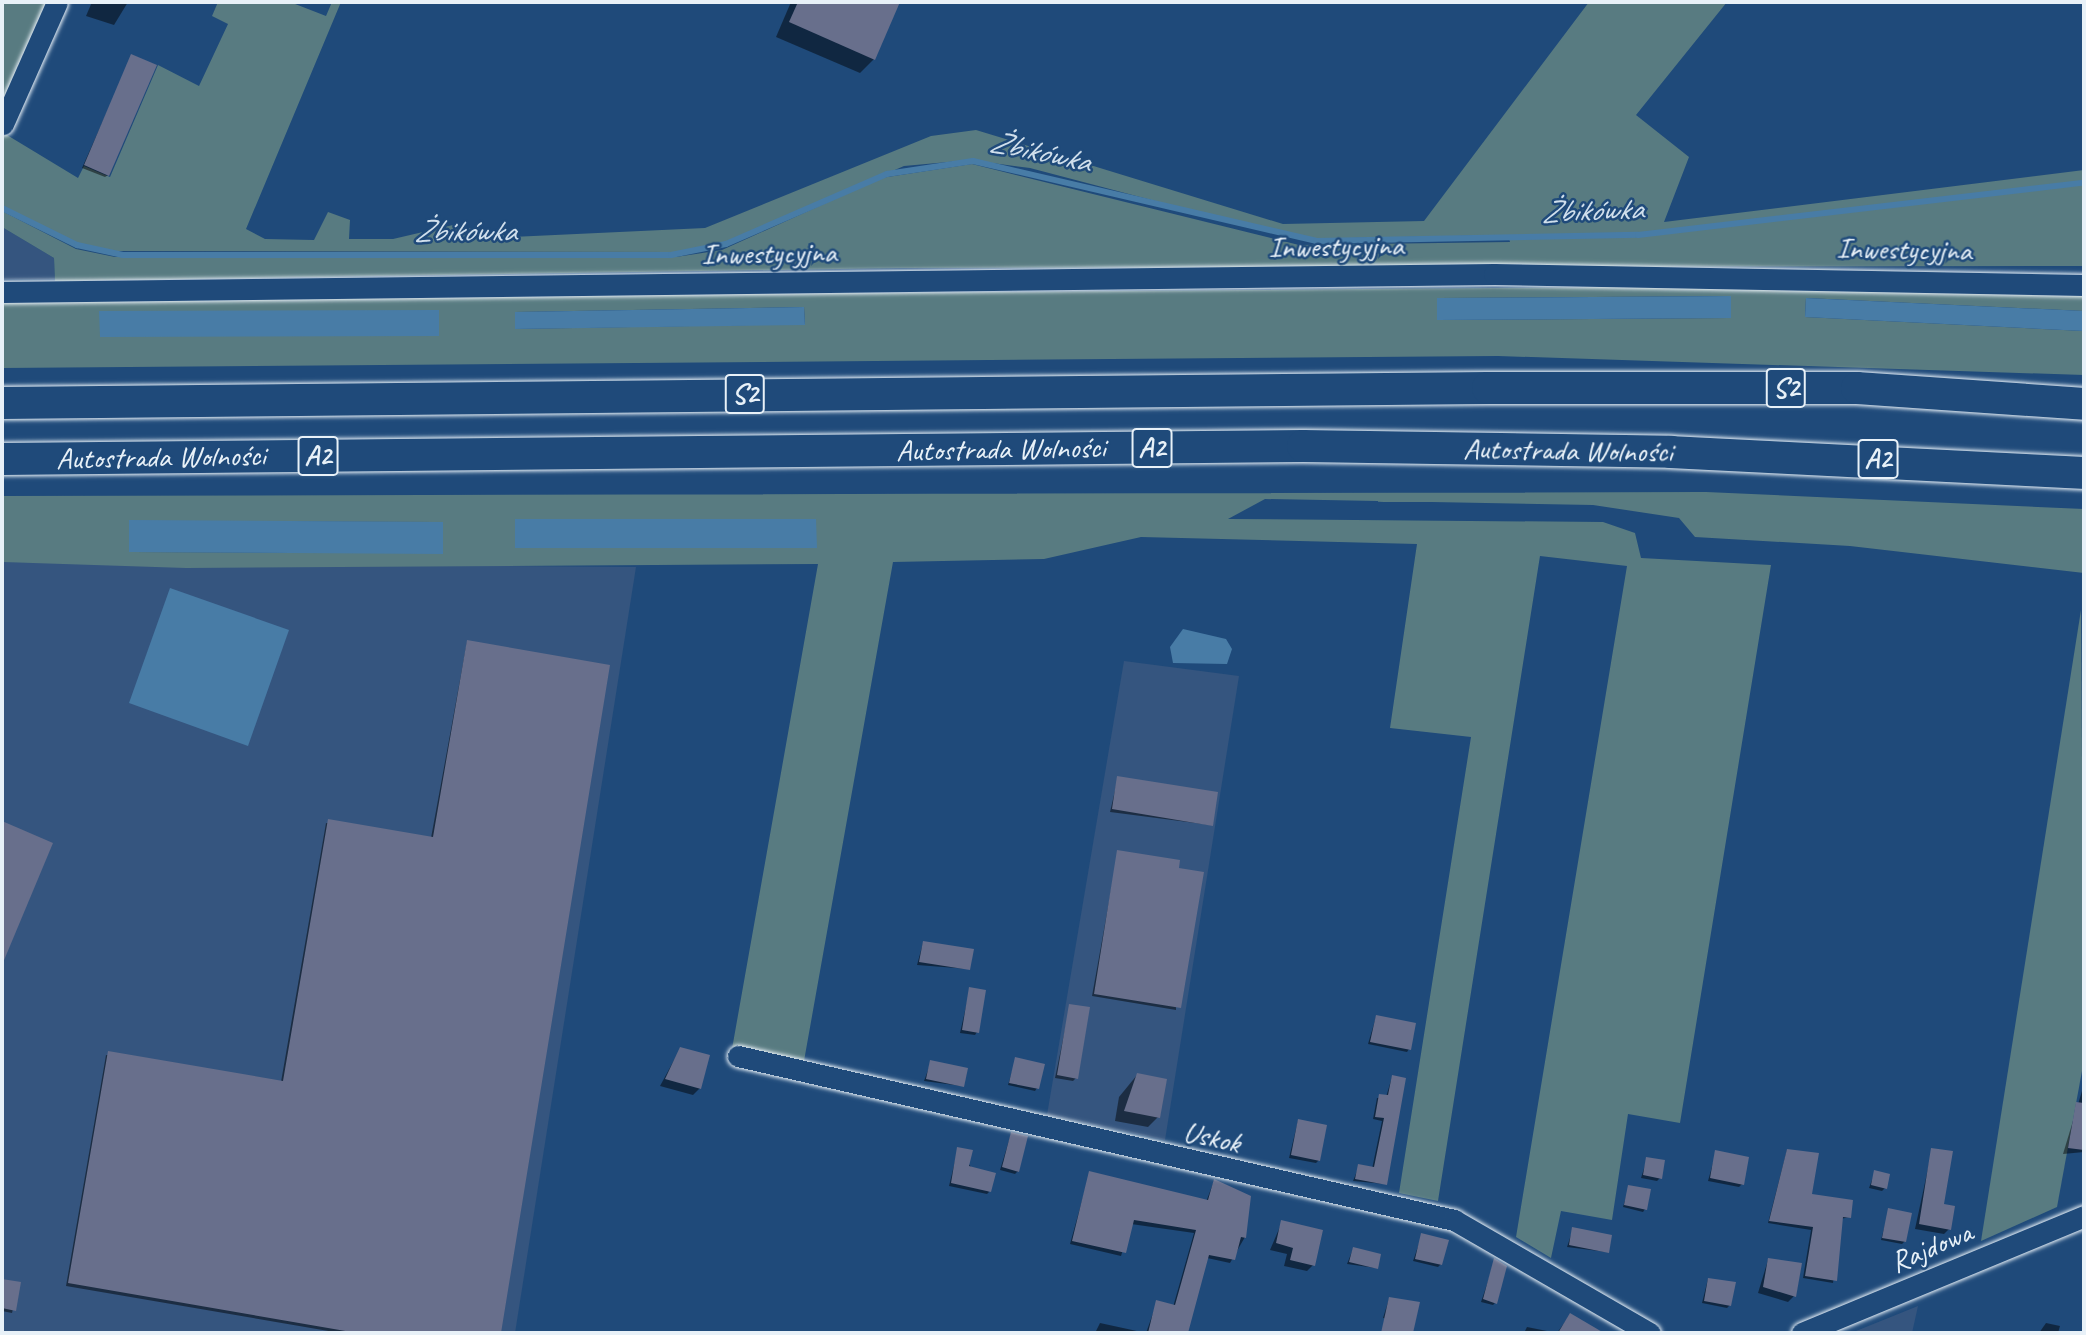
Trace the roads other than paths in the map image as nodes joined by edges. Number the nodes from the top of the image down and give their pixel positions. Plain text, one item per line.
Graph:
1 (57, 2) edge
2 (3, 124) edge
3 (2084, 285) edge
4 (2, 292) edge
5 (2, 403) edge
6 (2084, 404) edge
7 (2, 459) edge
8 (2084, 472) edge
9 (738, 1056) dead end
10 (2084, 1216) edge
11 (1650, 1333) edge
12 (1802, 1333) edge

1 - 2 street
3 - 4 street, Inwestycyjna
5 - 6 highway, S2
7 - 8 highway, Autostrada Wolności / A2
9 - 11 street, Uskok
10 - 12 street, Rajdowa

